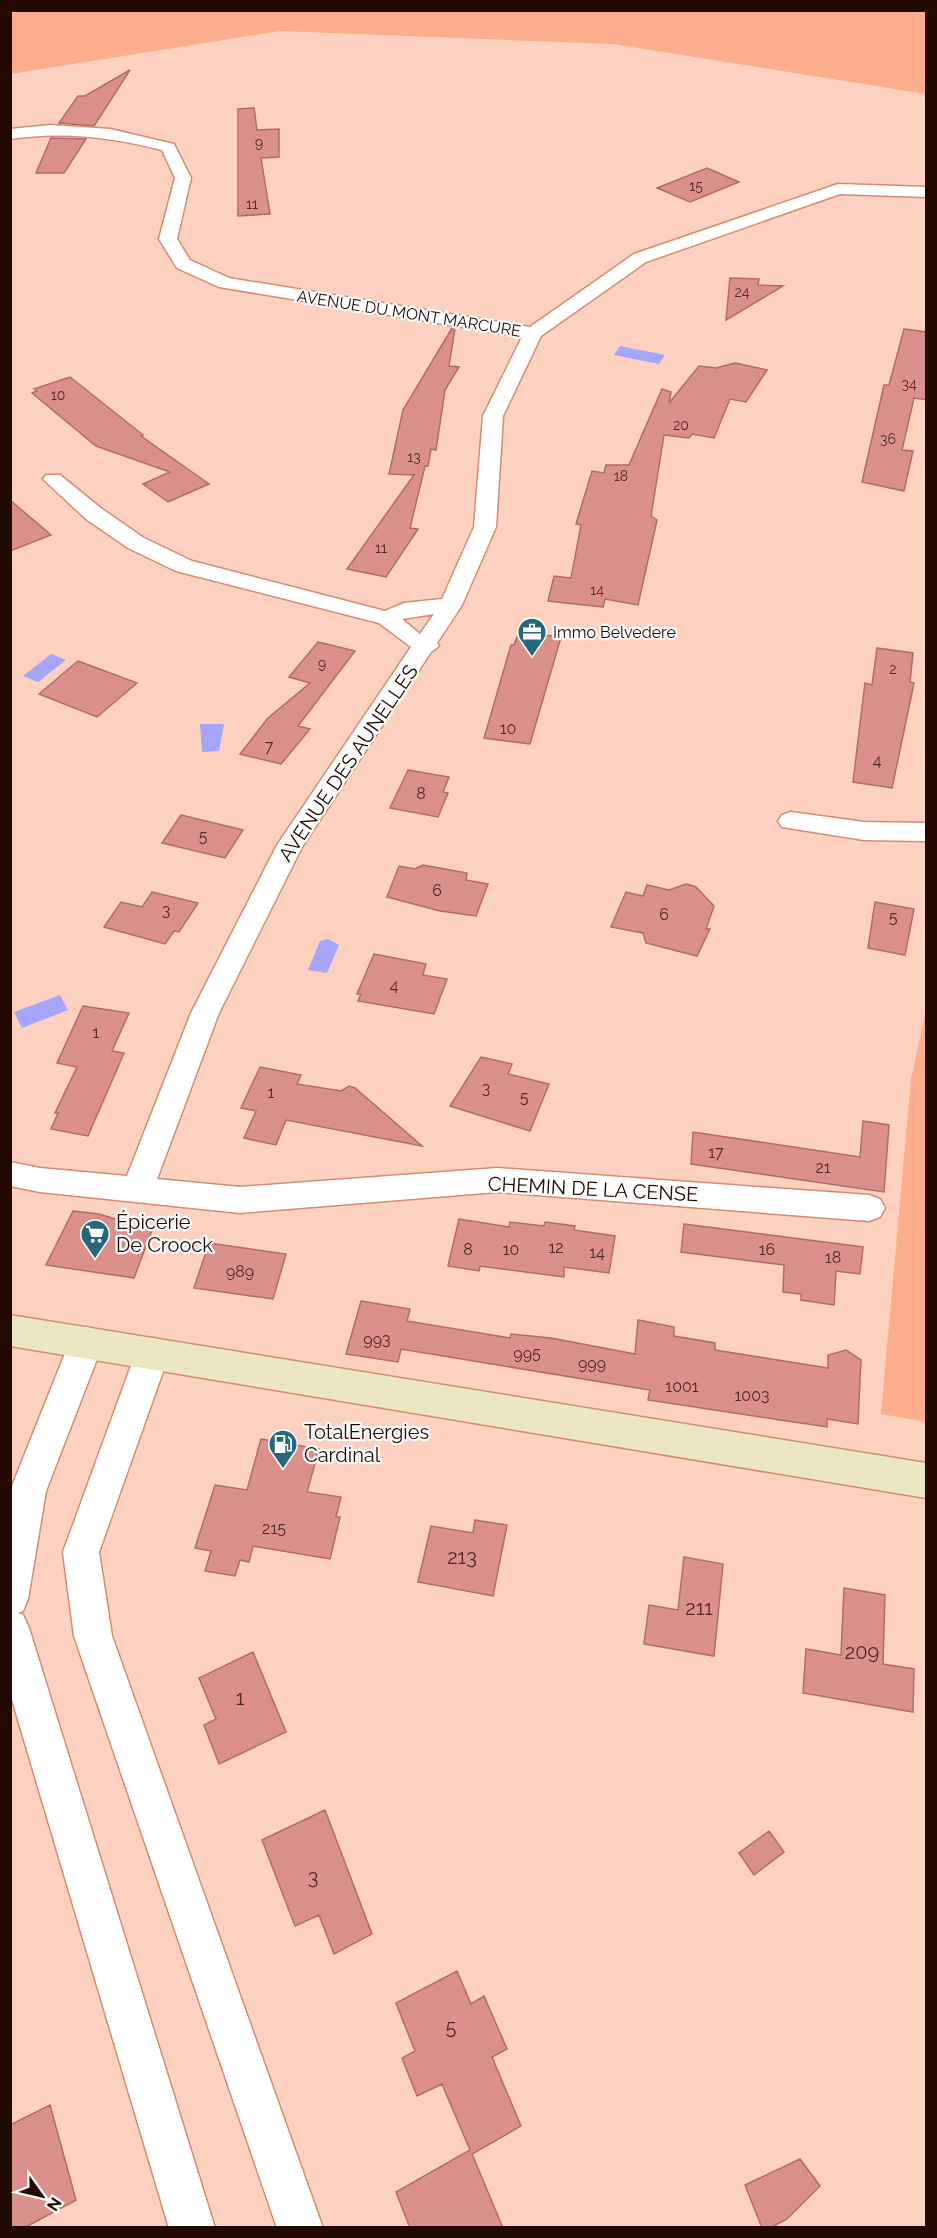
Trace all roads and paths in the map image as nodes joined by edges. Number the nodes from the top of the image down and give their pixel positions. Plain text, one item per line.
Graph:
1 (10, 134) edge
2 (927, 192) edge
3 (533, 333) junction
4 (53, 479) dead end
5 (452, 605) junction
6 (387, 618) junction
7 (426, 645) junction
8 (791, 821) dead end
9 (927, 832) edge
10 (10, 1174) edge
11 (137, 1190) junction
12 (869, 1208) dead end
13 (10, 1330) edge
14 (87, 1341) junction
15 (153, 1352) junction
16 (927, 1481) edge
17 (10, 1599) edge
18 (10, 1628) edge
19 (192, 2228) edge
20 (300, 2228) edge

1 - 3 street, AVENUE DU MONT MARCURE
2 - 3 street, AVENUE DU MONT MARCURE
3 - 5 street, AVENUE DES AUNELLES
4 - 6 street
5 - 6 street
5 - 7 street, AVENUE DES AUNELLES
6 - 7 street
7 - 11 street, AVENUE DES AUNELLES
8 - 9 street
10 - 11 street, CHEMIN DE LA CENSE
11 - 12 street, CHEMIN DE LA CENSE
13 - 14 main road
14 - 15 main road
14 - 17 street
15 - 16 main road
15 - 20 street
18 - 19 street

